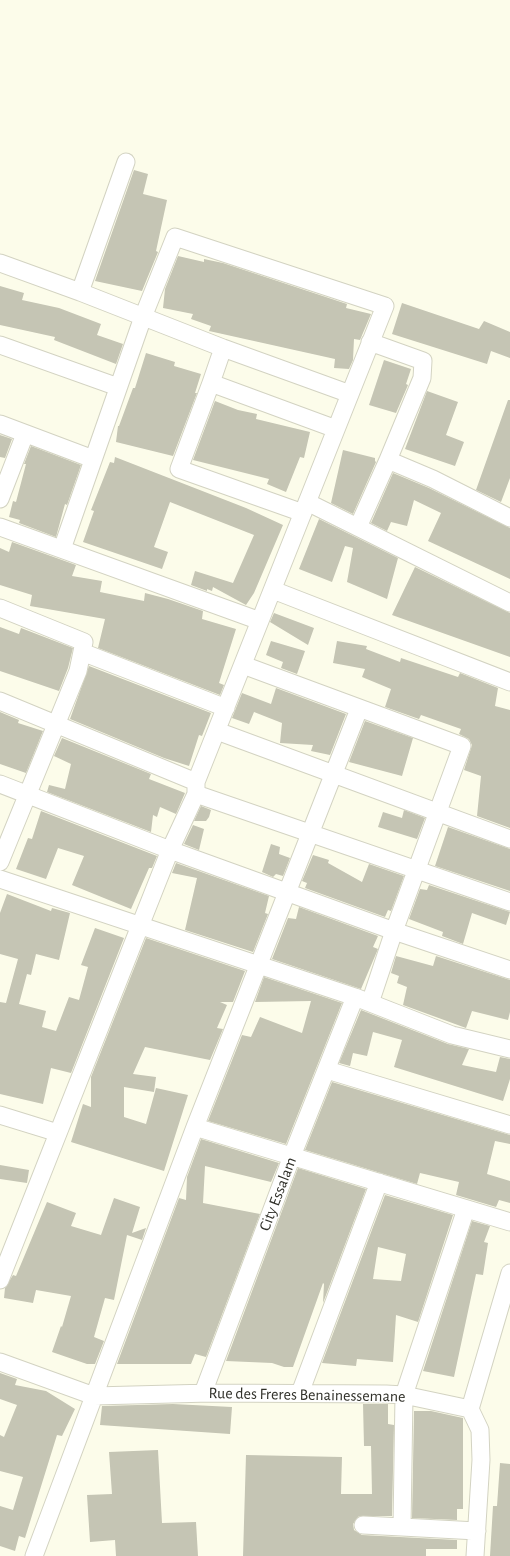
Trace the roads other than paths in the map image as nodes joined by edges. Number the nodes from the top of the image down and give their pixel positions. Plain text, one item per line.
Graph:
1 (126, 162) dead end
2 (0, 263) edge
3 (80, 292) junction
4 (143, 317) junction
5 (370, 342) junction
6 (0, 345) edge
7 (223, 348) junction
8 (211, 383) junction
9 (118, 388) junction
10 (350, 394) junction
11 (0, 424) edge
12 (336, 429) junction
13 (25, 434) junction
14 (93, 459) junction
15 (388, 460) junction
16 (0, 499) edge
17 (305, 507) junction
18 (510, 518) edge
19 (0, 527) edge
20 (358, 527) junction
21 (62, 549) junction
22 (273, 590) junction
23 (510, 603) edge
24 (0, 608) edge
25 (260, 621) junction
26 (82, 652) junction
27 (242, 665) junction
28 (510, 682) edge
29 (0, 701) edge
30 (226, 708) junction
31 (359, 708) junction
32 (56, 725) junction
33 (217, 731) junction
34 (334, 774) junction
35 (0, 784) edge
36 (196, 788) junction
37 (27, 796) junction
38 (438, 813) junction
39 (310, 833) junction
40 (510, 839) edge
41 (170, 850) junction
42 (0, 862) edge
43 (418, 869) junction
44 (0, 880) edge
45 (287, 892) junction
46 (510, 902) edge
47 (140, 925) junction
48 (394, 931) junction
49 (259, 965) junction
50 (510, 970) edge
51 (363, 1000) junction
52 (510, 1049) edge
53 (326, 1070) junction
54 (0, 1115) edge
55 (510, 1125) edge
56 (195, 1127) junction
57 (58, 1133) junction
58 (292, 1156) junction
59 (379, 1182) junction
60 (466, 1209) junction
61 (510, 1222) edge
62 (510, 1273) edge
63 (0, 1280) edge
64 (0, 1362) edge
65 (203, 1393) junction
66 (300, 1393) junction
67 (94, 1396) junction
68 (404, 1396) junction
69 (470, 1410) junction
70 (363, 1525) dead end
71 (402, 1527) junction
72 (477, 1531) junction
73 (34, 1556) edge
74 (476, 1556) edge

1 - 3 street
2 - 3 street
3 - 4 street
4 - 5 street
4 - 7 street
4 - 9 street
5 - 10 street
5 - 15 street
6 - 9 street
7 - 8 street
7 - 10 street
8 - 12 street
8 - 17 street
9 - 14 street
10 - 12 street
11 - 13 street
12 - 17 street
13 - 14 street
13 - 16 street
14 - 21 street
15 - 18 street
15 - 20 street
17 - 20 street
17 - 22 street
19 - 21 street
20 - 23 street
21 - 25 street
22 - 25 street
22 - 28 street
24 - 26 street
25 - 27 street
26 - 30 street
26 - 32 street
27 - 30 street
27 - 31 street
29 - 32 street
30 - 33 street
31 - 34 street
31 - 38 street, City Essalam
32 - 36 street
32 - 37 street
33 - 34 street
33 - 36 street
34 - 38 street
34 - 39 street
35 - 37 street
36 - 39 street
36 - 41 street
37 - 41 street
37 - 42 street
38 - 40 street
38 - 43 street, City Essalam
39 - 43 street
39 - 45 street
41 - 45 street
41 - 47 street
43 - 46 street
43 - 48 street, City Essalam
44 - 47 street
45 - 48 street
45 - 49 street
47 - 49 street
47 - 57 street
48 - 50 street
48 - 51 street, City Essalam
49 - 51 street
49 - 56 street
51 - 52 street
51 - 53 street, City Essalam
53 - 55 street
53 - 58 street, City Essalam
54 - 57 street
56 - 58 street
56 - 67 street
57 - 63 street
58 - 59 street
58 - 65 street, City Essalam
59 - 60 street
59 - 66 street
60 - 61 street
60 - 68 street
62 - 69 street
64 - 67 street, Rue des Freres Benainessemane
65 - 66 street, Rue des Freres Benainessemane
65 - 67 street, Rue des Freres Benainessemane
66 - 68 street, Rue des Freres Benainessemane
67 - 73 street
68 - 69 street, Rue des Freres Benainessemane
68 - 71 street
69 - 72 street
70 - 71 street
71 - 72 street
72 - 74 street

